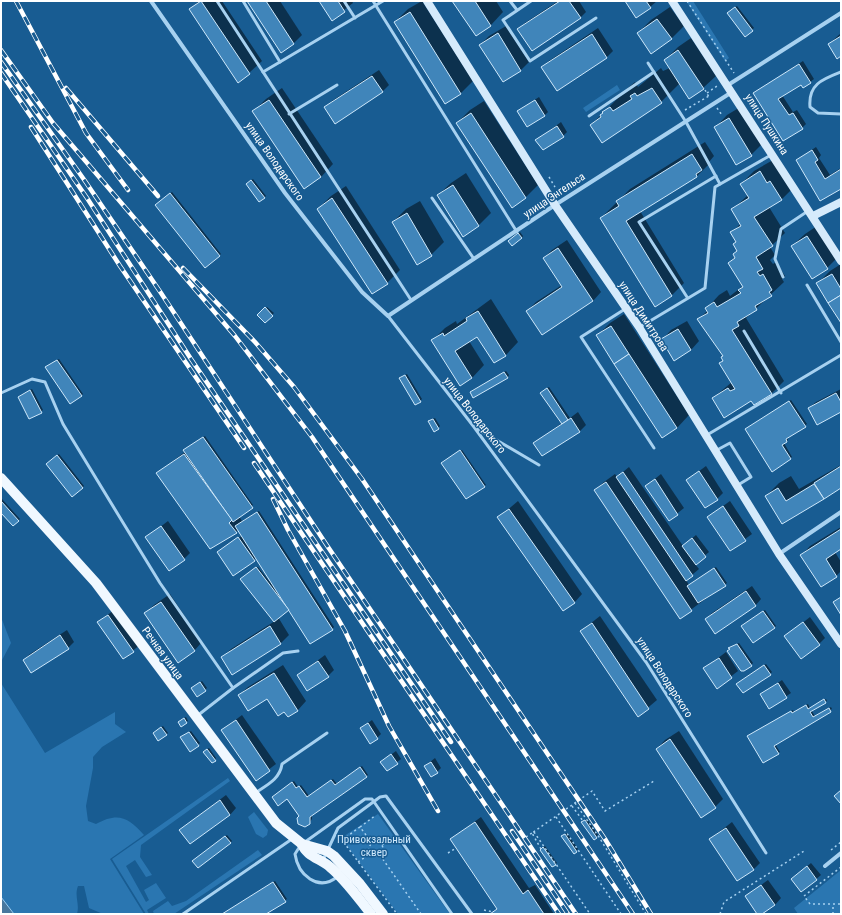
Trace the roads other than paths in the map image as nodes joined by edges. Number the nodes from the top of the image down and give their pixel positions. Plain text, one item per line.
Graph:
1 (151, 1) edge
2 (217, 1) edge
3 (243, 1) edge
4 (344, 1) edge
5 (372, 1) edge
6 (382, 1) edge
7 (427, 1) edge
8 (510, 1) edge
9 (530, 1) edge
10 (672, 1) edge
11 (375, 6) junction
12 (517, 10) junction
13 (841, 13) edge
14 (355, 18) junction
15 (596, 18) dead end
16 (280, 62) junction
17 (648, 63) dead end
18 (263, 72) junction
19 (654, 72) junction
20 (841, 72) edge
21 (337, 85) dead end
22 (730, 88) junction
23 (289, 114) junction
24 (841, 114) edge
25 (589, 116) dead end
26 (686, 122) junction
27 (773, 154) junction
28 (716, 176) junction
29 (720, 184) junction
30 (432, 198) dead end
31 (841, 202) edge
32 (555, 205) junction
33 (811, 214) junction
34 (517, 232) junction
35 (474, 259) junction
36 (841, 261) edge
37 (783, 277) dead end
38 (807, 285) dead end
39 (687, 297) junction
40 (411, 300) junction
41 (626, 308) junction
42 (388, 316) junction
43 (639, 327) junction
44 (744, 331) dead end
45 (841, 342) edge
46 (841, 355) edge
47 (1, 393) edge
48 (780, 393) junction
49 (474, 427) junction
50 (706, 436) junction
51 (654, 448) dead end
52 (715, 451) junction
53 (539, 465) dead end
54 (1, 478) edge
55 (737, 486) junction
56 (841, 512) edge
57 (778, 554) junction
58 (841, 644) edge
59 (298, 651) dead end
60 (233, 688) junction
61 (196, 718) junction
62 (327, 733) dead end
63 (253, 794) junction
64 (374, 801) junction
65 (294, 838) junction
66 (302, 844) junction
67 (327, 851) junction
68 (766, 853) dead end
69 (841, 853) edge
70 (323, 861) junction
71 (825, 866) dead end
72 (340, 875) junction
73 (184, 914) edge
74 (371, 914) edge
75 (383, 914) edge
76 (452, 914) edge
77 (472, 914) edge

1 - 42 street, улица Володарского
2 - 18 lane
3 - 16 lane
4 - 14 lane
5 - 11 lane
6 - 11 lane
7 - 32 main road, улица Димитрова
8 - 12 lane
9 - 12 lane
10 - 22 main road, улица Пушкина
11 - 14 lane
11 - 34 lane
12 - 15 lane
13 - 22 street, улица Энгельса
14 - 16 lane
16 - 18 lane
17 - 19 lane
18 - 23 lane
19 - 25 lane
19 - 26 lane
20 - 24 lane
21 - 23 lane
22 - 26 street, улица Энгельса
22 - 27 main road, улица Пушкина
23 - 40 lane
26 - 28 lane
26 - 32 street, улица Энгельса
27 - 29 lane
27 - 33 main road, улица Пушкина
28 - 29 lane
28 - 39 lane
29 - 39 lane
30 - 35 lane
31 - 33 main road
32 - 34 street, улица Энгельса
32 - 41 main road, улица Димитрова
33 - 36 main road, улица Пушкина
33 - 37 lane
34 - 35 street, улица Энгельса
35 - 40 street, улица Энгельса
38 - 45 lane
39 - 43 lane
40 - 42 street, улица Энгельса
41 - 43 main road, улица Димитрова
41 - 51 lane
42 - 49 lane, улица Володарского
43 - 50 main road, улица Димитрова
44 - 48 lane
46 - 48 lane
47 - 60 lane
48 - 50 lane
49 - 53 lane
49 - 68 lane, улица Володарского
50 - 52 main road, улица Димитрова
52 - 55 main road, улица Димитрова
52 - 55 lane
54 - 61 main road, Речная улица
55 - 57 main road, улица Димитрова
56 - 57 street
57 - 58 main road, улица Димитрова
59 - 60 lane
60 - 61 lane
61 - 63 main road, Речная улица
62 - 63 lane
63 - 65 main road, Речная улица
64 - 66 lane
64 - 67 lane
64 - 76 lane
64 - 77 lane
65 - 66 main road, Речная улица
65 - 73 lane
66 - 67 main road, Речная улица
66 - 70 main road, Речная улица
66 - 72 lane
67 - 70 lane
67 - 75 main road, Речная улица
69 - 71 street
70 - 72 main road, Речная улица
72 - 74 main road, Речная улица

